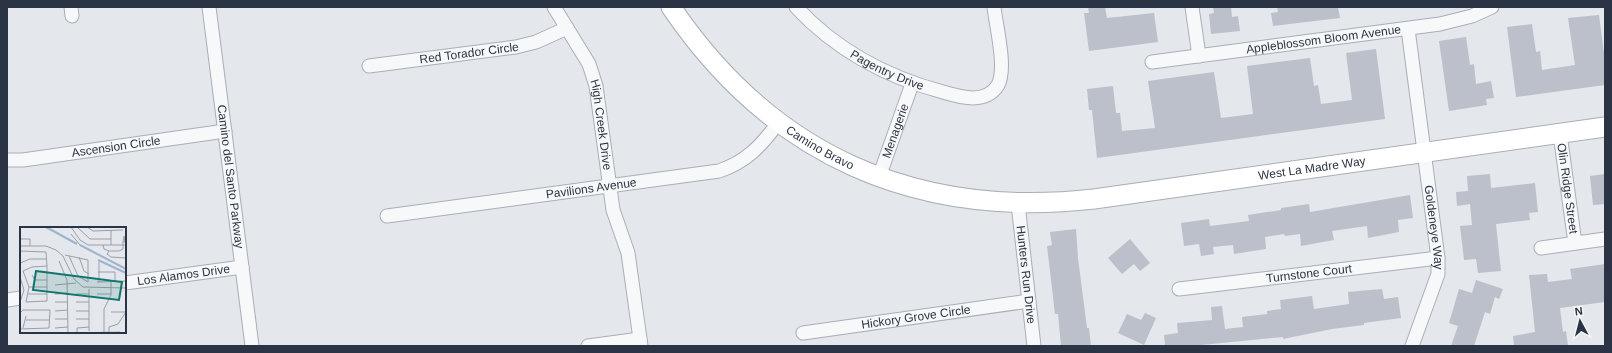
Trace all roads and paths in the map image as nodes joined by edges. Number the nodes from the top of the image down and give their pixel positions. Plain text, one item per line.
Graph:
1 (209, 7) edge
2 (554, 7) edge
3 (671, 7) edge
4 (796, 7) edge
5 (994, 7) edge
6 (1192, 7) edge
7 (1487, 8) edge
8 (567, 28) junction
9 (1408, 29) junction
10 (1199, 56) junction
11 (1152, 62) dead end
12 (369, 66) dead end
13 (912, 84) junction
14 (778, 123) junction
15 (1605, 127) edge
16 (225, 131) junction
17 (1560, 134) junction
18 (1425, 152) junction
19 (7, 160) edge
20 (879, 177) junction
21 (610, 186) junction
22 (1018, 204) junction
23 (387, 216) dead end
24 (1605, 239) edge
25 (1575, 243) junction
26 (1541, 248) dead end
27 (1438, 258) junction
28 (242, 267) junction
29 (126, 283) edge
30 (1179, 289) dead end
31 (20, 298) edge
32 (7, 300) edge
33 (1029, 301) junction
34 (803, 333) dead end
35 (640, 342) edge
36 (252, 346) edge
37 (588, 346) edge
38 (1034, 346) edge
39 (1412, 346) edge

1 - 16 street, Camino del Santo Parkway
2 - 8 street, High Creek Drive
3 - 14 street, Camino Bravo
4 - 13 street, Pagentry Drive
5 - 13 street, Pagentry Drive
6 - 10 street
7 - 9 street, Appleblossom Bloom Avenue
8 - 12 street, Red Torador Circle
8 - 21 street, High Creek Drive
9 - 10 street, Appleblossom Bloom Avenue
9 - 18 street, Goldeneye Way
10 - 11 street, Appleblossom Bloom Avenue
13 - 20 street, Menagerie
14 - 20 street, Camino Bravo
14 - 21 street, Pavilions Avenue
15 - 17 street, West La Madre Way
16 - 19 street, Ascension Circle
16 - 28 street, Camino del Santo Parkway
17 - 18 street, West La Madre Way
17 - 25 street, Olin Ridge Street
18 - 22 street, West La Madre Way
18 - 27 street, Goldeneye Way
20 - 22 street, Camino Bravo
21 - 23 street, Pavilions Avenue
21 - 35 street, High Creek Drive
22 - 33 street, Hunters Run Drive
24 - 25 street
25 - 26 street
27 - 30 street, Turnstone Court
27 - 39 street, Goldeneye Way
28 - 29 street, Los Alamos Drive
28 - 36 street, Camino del Santo Parkway
31 - 32 street
33 - 34 street, Hickory Grove Circle
33 - 38 street, Hunters Run Drive
35 - 37 street

